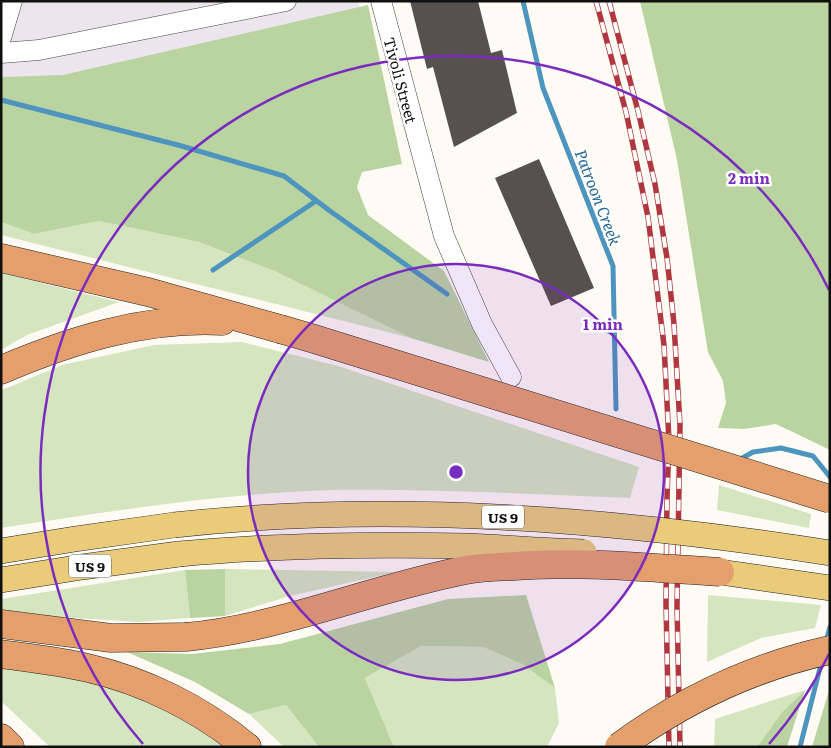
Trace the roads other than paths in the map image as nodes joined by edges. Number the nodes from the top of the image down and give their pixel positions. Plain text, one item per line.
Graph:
1 (12, 1) edge
2 (286, 1) edge
3 (381, 1) edge
4 (1, 38) edge
5 (1, 52) edge
6 (1, 258) edge
7 (280, 329) junction
8 (12, 365) edge
9 (511, 377) dead end
10 (830, 499) edge
11 (1, 551) edge
12 (830, 553) edge
13 (720, 572) junction
14 (1, 580) edge
15 (830, 588) edge
16 (1, 624) edge
17 (830, 650) edge
18 (1, 654) edge
19 (1, 738) edge
20 (10, 747) edge
21 (247, 747) edge
22 (619, 747) edge

1 - 4 street
2 - 5 street
3 - 9 street, Tivoli Street
6 - 7 highway
7 - 8 highway
7 - 10 highway, bridge
11 - 12 main road, US 9, bridge
13 - 14 main road, US 9, bridge
13 - 15 main road, US 9
13 - 16 highway, bridge
17 - 22 highway, bridge
18 - 21 highway
19 - 20 highway

